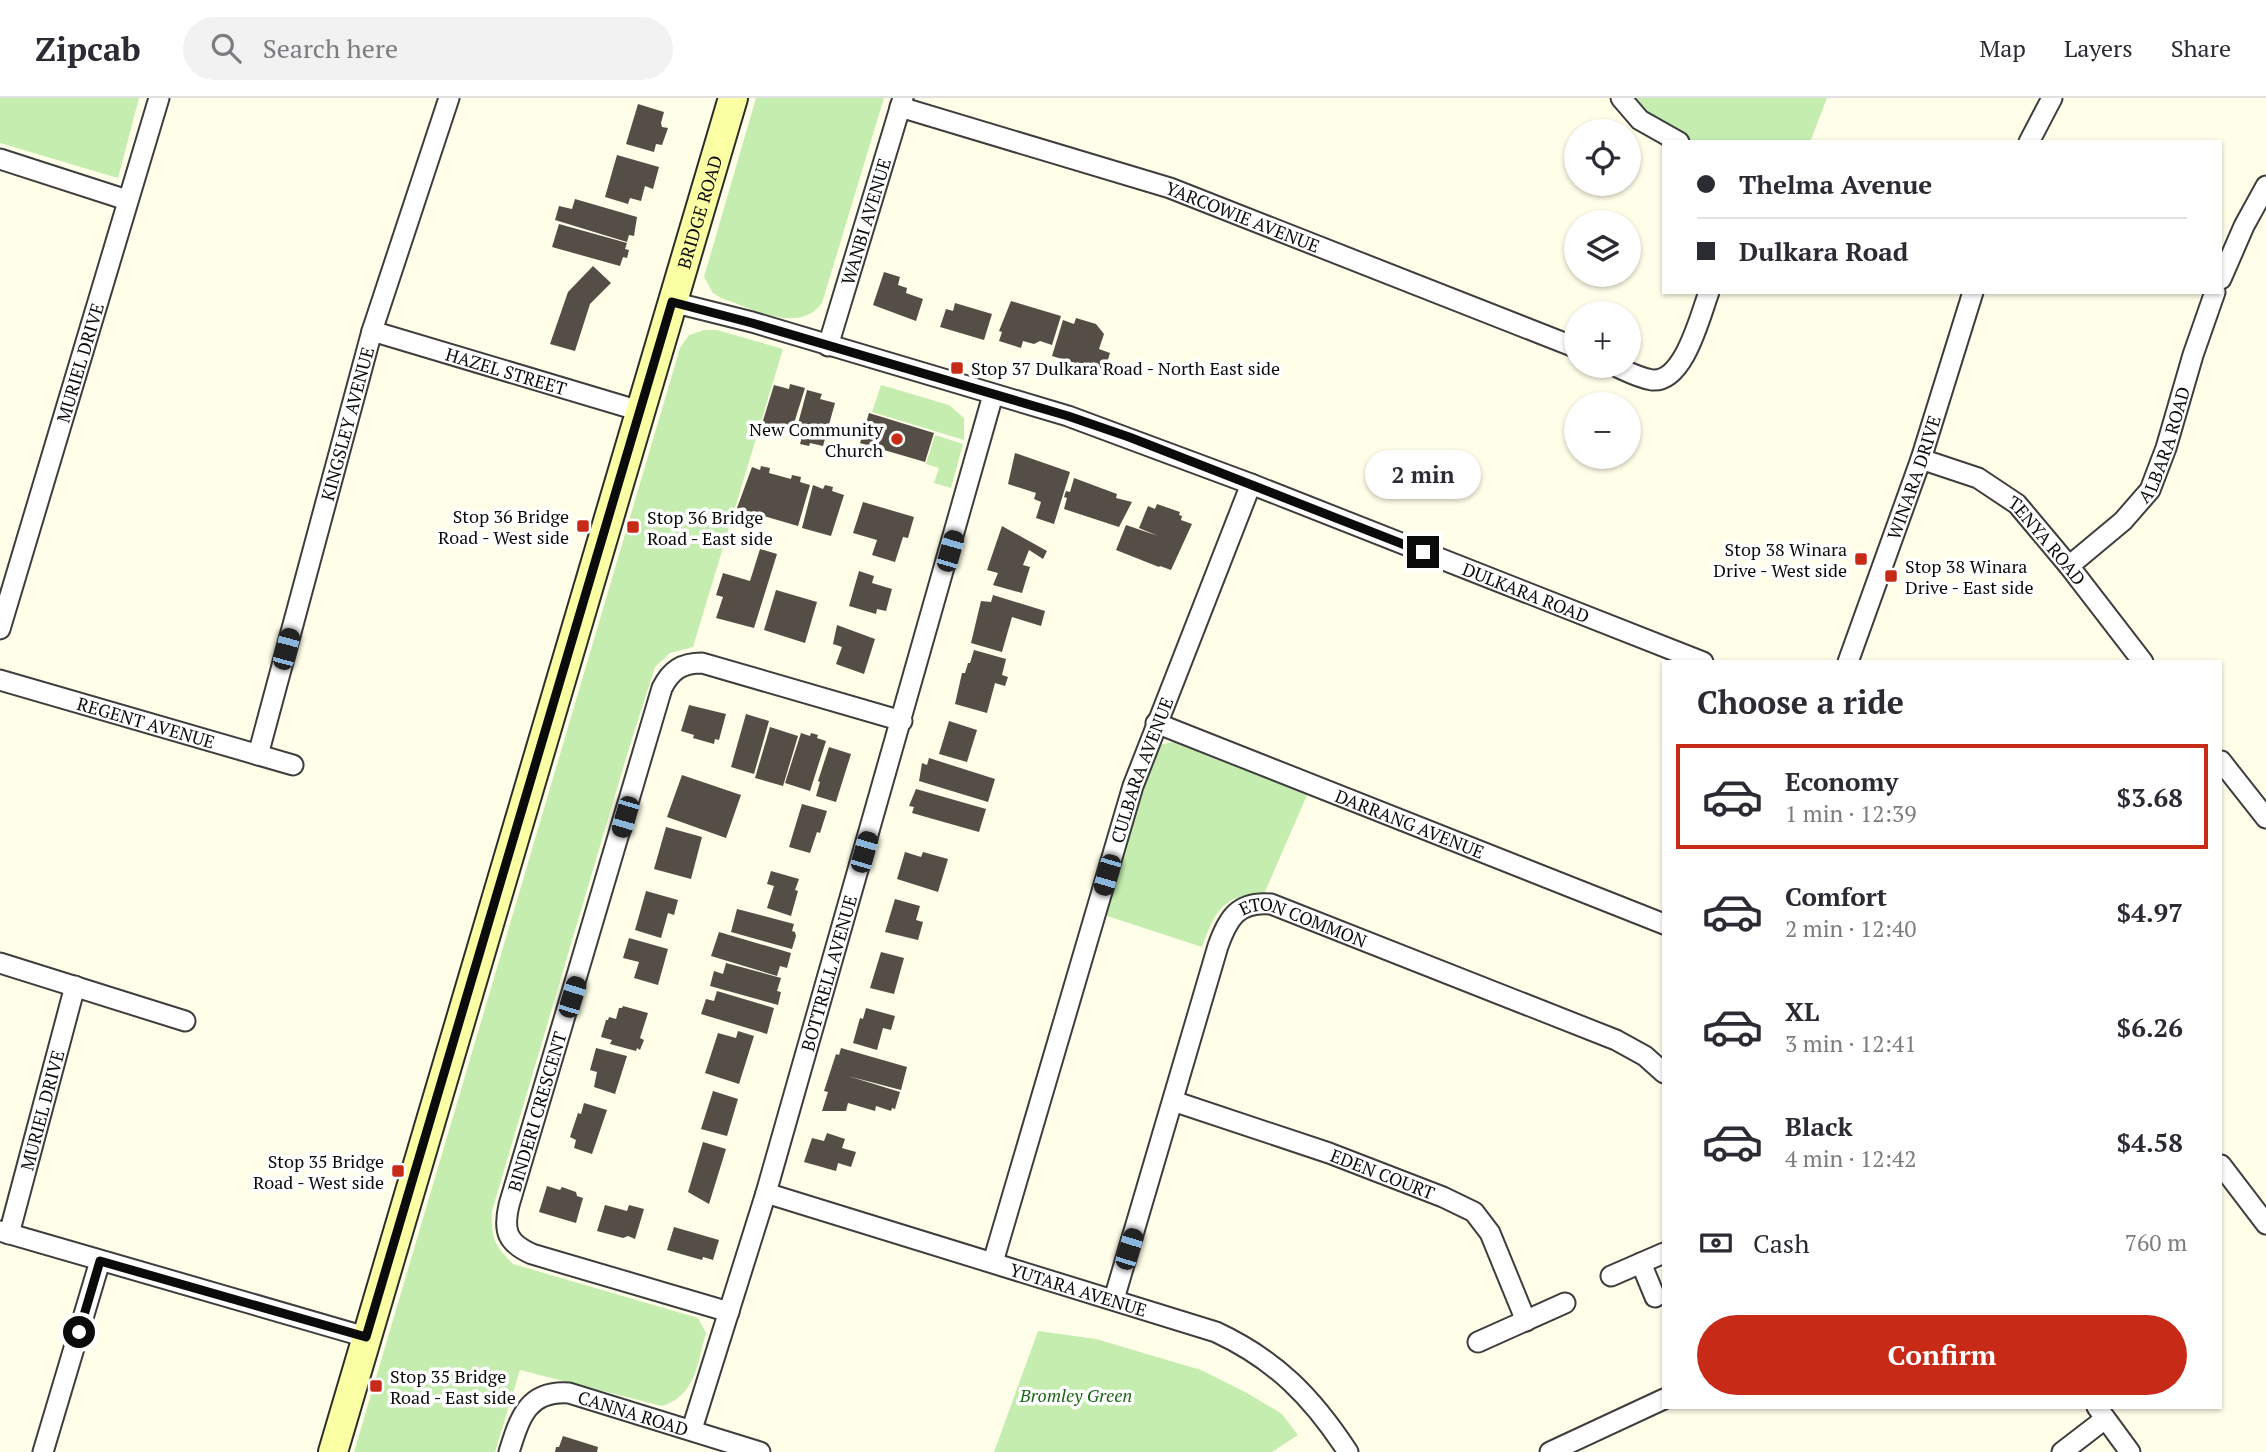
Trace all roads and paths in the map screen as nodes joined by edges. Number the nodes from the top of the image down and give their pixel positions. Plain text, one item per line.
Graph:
1 (159, 98) edge
2 (449, 98) edge
3 (733, 98) edge
4 (1621, 98) edge
5 (2052, 98) edge
6 (902, 102) edge
7 (1675, 140) edge
8 (2030, 140) edge
9 (0, 159) edge
10 (2266, 186) edge
11 (127, 200) junction
12 (2222, 277) edge
13 (1708, 294) edge
14 (1972, 294) edge
15 (2214, 294) edge
16 (672, 302) junction
17 (372, 331) junction
18 (1564, 343) edge
19 (828, 346) junction
20 (1641, 376) edge
21 (993, 395) junction
22 (640, 411) junction
23 (1921, 459) junction
24 (1251, 484) junction
25 (2069, 566) junction
26 (0, 629) edge
27 (1698, 660) edge
28 (1849, 660) edge
29 (2141, 660) edge
30 (0, 680) edge
31 (902, 721) junction
32 (1156, 723) junction
33 (258, 755) junction
34 (2222, 762) edge
35 (293, 765) dead end
36 (2263, 809) edge
37 (1662, 923) edge
38 (0, 963) edge
39 (75, 986) junction
40 (185, 1021) dead end
41 (1662, 1071) edge
42 (1173, 1101) junction
43 (2222, 1166) edge
44 (766, 1193) junction
45 (2266, 1224) edge
46 (4, 1232) edge
47 (1662, 1254) edge
48 (100, 1261) junction
49 (993, 1262) junction
50 (1641, 1263) junction
51 (1611, 1276) dead end
52 (1655, 1297) dead end
53 (1114, 1299) junction
54 (1565, 1303) dead end
55 (729, 1312) junction
56 (1526, 1321) junction
57 (366, 1337) junction
58 (1478, 1342) dead end
59 (1662, 1400) edge
60 (2101, 1413) edge
61 (691, 1429) junction
62 (43, 1452) edge
63 (333, 1452) edge
64 (509, 1452) edge
65 (760, 1452) edge
66 (1348, 1452) edge
67 (1550, 1452) edge
68 (2062, 1452) edge
69 (2130, 1452) edge

1 - 11 street, MURIEL DRIVE
2 - 17 street, KINGSLEY AVENUE
3 - 16 main road, BRIDGE ROAD
4 - 7 street
5 - 8 street
6 - 18 street, YARCOWIE AVENUE
6 - 19 street, WANBI AVENUE
9 - 11 street
10 - 12 street
11 - 26 street, MURIEL DRIVE
13 - 20 street
14 - 23 street, WINARA DRIVE
15 - 25 street, ALBARA ROAD
16 - 19 street, DULKARA ROAD
16 - 22 main road, BRIDGE ROAD
17 - 22 street, HAZEL STREET
17 - 33 street, KINGSLEY AVENUE
19 - 21 street, DULKARA ROAD
21 - 24 street, DULKARA ROAD
21 - 31 street, BOTTRELL AVENUE
22 - 57 main road, BRIDGE ROAD
23 - 25 street, TENYA ROAD
23 - 28 street, WINARA DRIVE
24 - 27 street, DULKARA ROAD
24 - 32 street, CULBARA AVENUE
25 - 29 street, TENYA ROAD
30 - 33 street, REGENT AVENUE
31 - 44 street, BOTTRELL AVENUE
31 - 55 street, BINDERI CRESCENT
32 - 37 street, DARRANG AVENUE
32 - 49 street, CULBARA AVENUE
33 - 35 street, REGENT AVENUE
34 - 36 street
38 - 39 street
39 - 40 street
39 - 46 street, MURIEL DRIVE
41 - 42 street, ETON COMMON
42 - 53 street, ETON COMMON
42 - 56 street, EDEN COURT
43 - 45 street
44 - 49 street, YUTARA AVENUE
44 - 55 street, BOTTRELL AVENUE
46 - 48 street
47 - 50 street
48 - 57 street
48 - 62 street
49 - 53 street, YUTARA AVENUE
50 - 51 street
50 - 52 street
53 - 66 street, YUTARA AVENUE
54 - 56 street
55 - 61 street, BOTTRELL AVENUE
56 - 58 street
57 - 63 main road, BRIDGE ROAD
59 - 67 street
60 - 68 street
60 - 69 street
61 - 64 street, CANNA ROAD
61 - 65 street, CANNA ROAD

